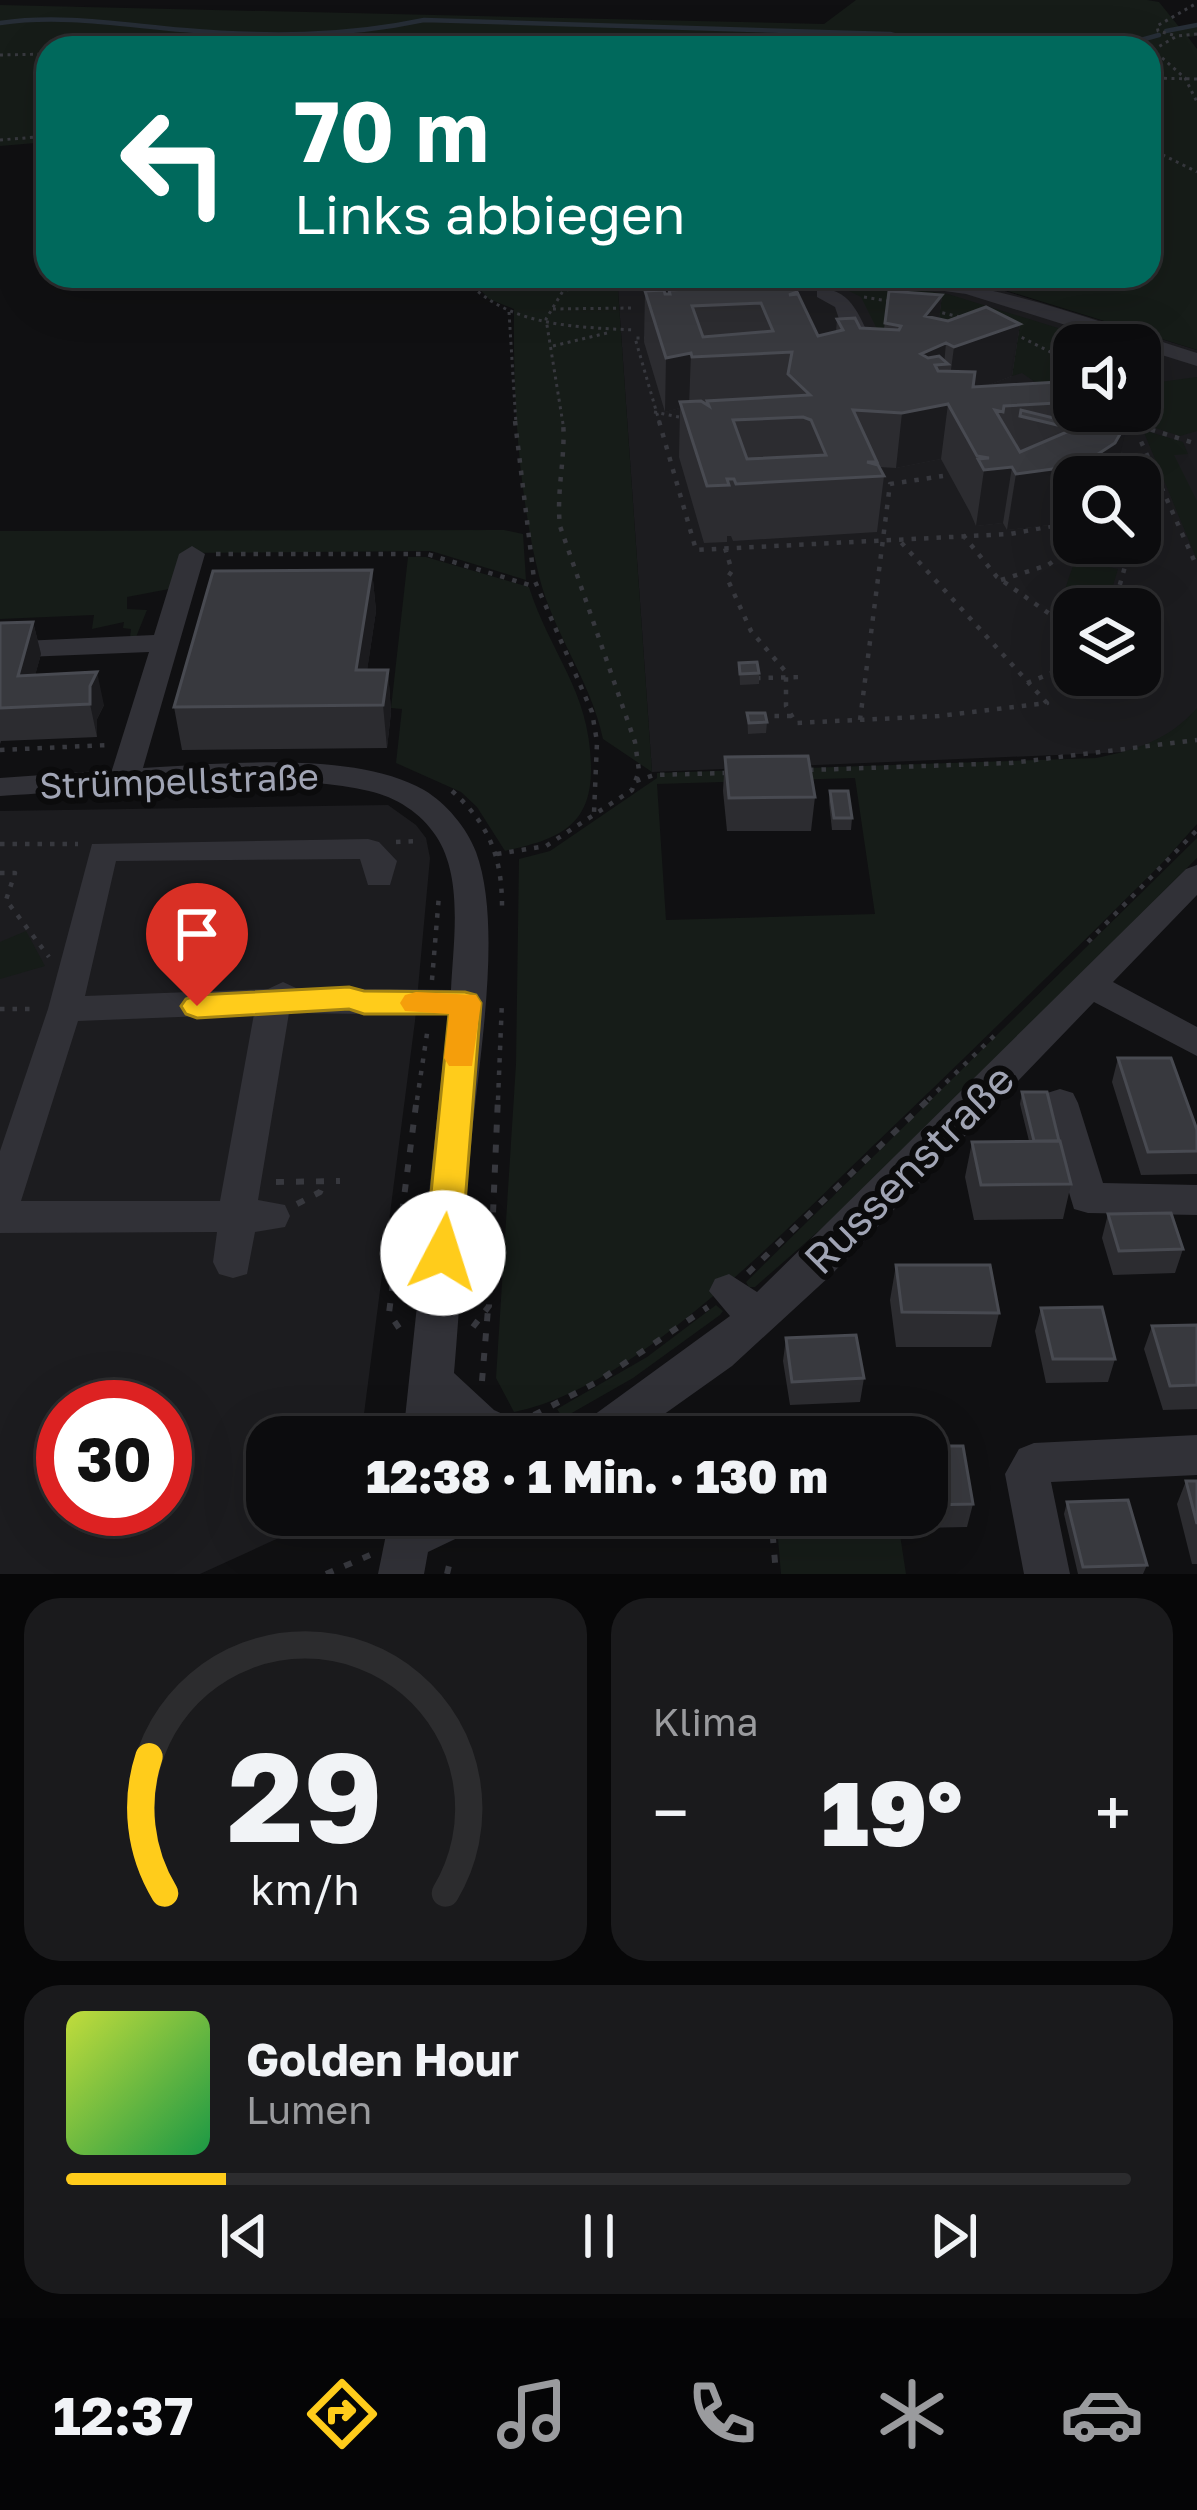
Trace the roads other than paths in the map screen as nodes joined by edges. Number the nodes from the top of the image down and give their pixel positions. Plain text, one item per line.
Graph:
1 (987, 288) edge
2 (828, 290) edge
3 (795, 296) edge
4 (835, 357) edge
5 (1197, 360) edge
6 (192, 554) road end
7 (0, 650) edge
8 (154, 651) junction
9 (124, 781) junction
10 (0, 787) edge
11 (373, 863) road end
12 (1197, 876) edge
13 (1083, 972) junction
14 (448, 1003) junction
15 (272, 1005) junction
16 (60, 1009) junction
17 (1197, 1042) edge
18 (1060, 1103) dead end
19 (1197, 1199) edge
20 (250, 1205) junction
21 (0, 1208) edge
22 (0, 1217) edge
23 (233, 1262) dead end
24 (433, 1381) junction
25 (428, 1416) edge
26 (470, 1416) edge
27 (629, 1416) edge
28 (1197, 1454) edge
29 (1047, 1574) edge

1 - 5 street
2 - 3 street
2 - 4 street
6 - 8 street
7 - 8 street
8 - 9 street
9 - 10 street, Strümpellstraße
9 - 14 street, Strümpellstraße
11 - 16 street
12 - 13 street, Russenstraße
13 - 17 street
13 - 27 street, Russenstraße
14 - 15 street
14 - 24 street, Strümpellstraße
15 - 16 street
15 - 20 street
16 - 21 street
18 - 19 street
20 - 22 street
20 - 23 street
24 - 25 street, Strümpellstraße
24 - 26 street
28 - 29 street

